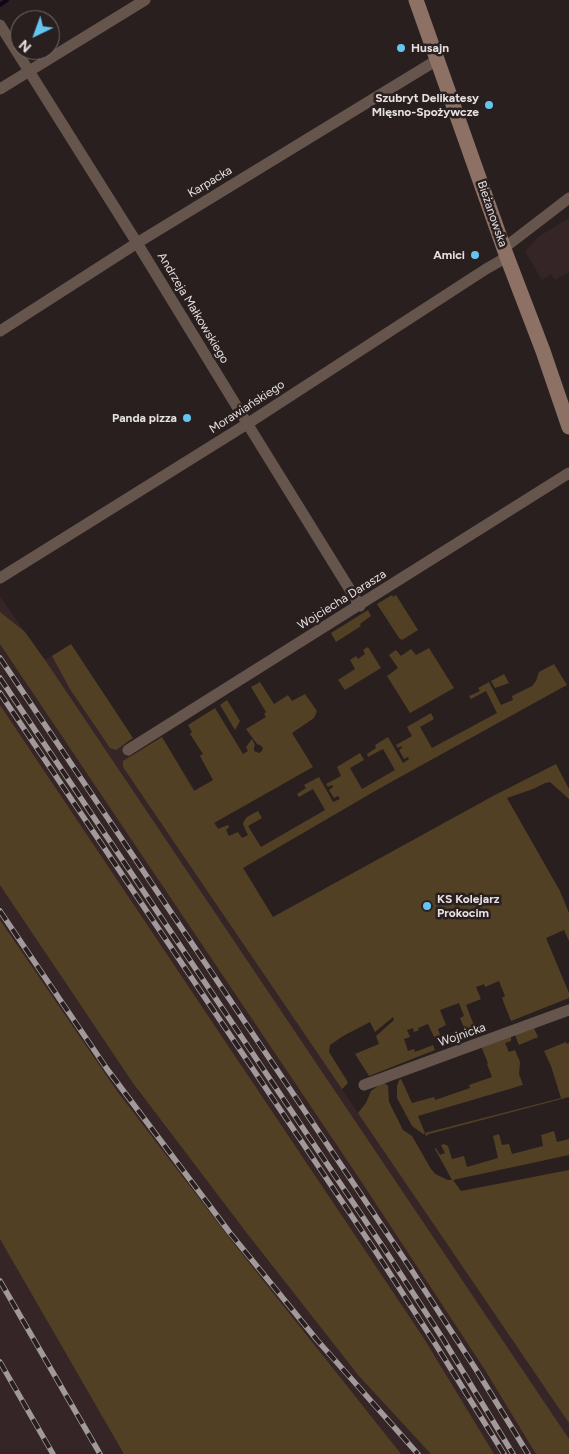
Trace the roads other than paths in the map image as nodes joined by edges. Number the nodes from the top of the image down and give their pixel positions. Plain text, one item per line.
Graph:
1 (145, 0) edge
2 (416, 0) edge
3 (0, 25) edge
4 (437, 60) junction
5 (29, 72) junction
6 (0, 89) edge
7 (569, 198) edge
8 (137, 243) junction
9 (505, 252) junction
10 (0, 330) edge
11 (247, 424) junction
12 (569, 427) edge
13 (569, 474) edge
14 (0, 578) edge
15 (360, 606) junction
16 (128, 750) dead end
17 (569, 1010) edge
18 (364, 1085) dead end

1 - 5 street
2 - 4 street, Bieżanowska
3 - 5 street, Andrzeja Małkowskiego
4 - 8 street, Karpacka
4 - 9 street, Bieżanowska
5 - 6 street
5 - 8 street, Andrzeja Małkowskiego
7 - 9 street, Morawiańskiego
8 - 10 street, Karpacka
8 - 11 street, Andrzeja Małkowskiego
9 - 11 street, Morawiańskiego
9 - 12 street, Bieżanowska
11 - 14 street, Morawiańskiego
11 - 15 street, Andrzeja Małkowskiego
13 - 15 street, Wojciecha Darasza
15 - 16 street, Wojciecha Darasza
17 - 18 street, Wojnicka

